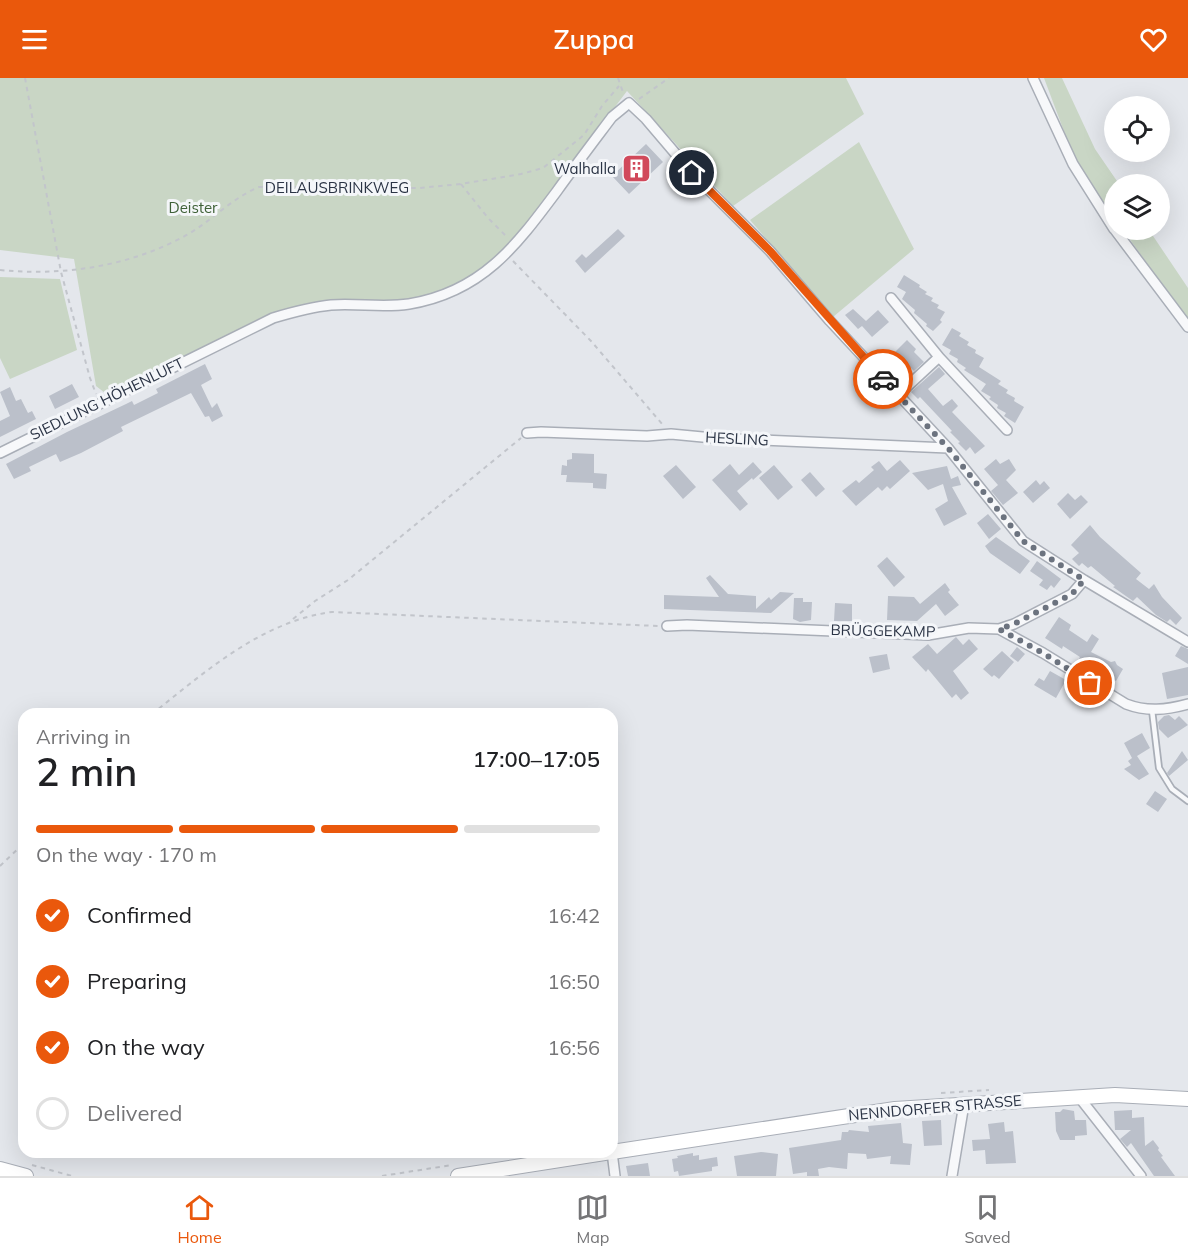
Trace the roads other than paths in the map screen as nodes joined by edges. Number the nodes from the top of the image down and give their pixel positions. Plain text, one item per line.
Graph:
1 (1033, 78) edge
2 (1104, 212) edge
3 (1123, 240) edge
4 (891, 298) dead end
5 (1188, 327) edge
6 (939, 357) junction
7 (898, 395) junction
8 (1007, 429) dead end
9 (526, 433) road end
10 (948, 448) junction
11 (0, 453) edge
12 (1084, 580) junction
13 (667, 626) road end
14 (999, 629) junction
15 (1188, 642) edge
16 (1188, 704) edge
17 (1152, 710) junction
18 (1188, 801) edge
19 (1079, 1097) junction
20 (1188, 1099) edge
21 (964, 1104) junction
22 (618, 1151) edge
23 (573, 1158) edge
24 (612, 1158) edge
25 (0, 1169) edge
26 (29, 1170) edge
27 (458, 1176) edge
28 (615, 1176) edge
29 (952, 1176) edge
30 (1141, 1176) edge

1 - 2 street
3 - 5 street
4 - 6 street
6 - 7 street
6 - 8 street
7 - 10 street
7 - 11 street, SIEDLUNG HÖHENLUFT
9 - 10 street, HESLING
10 - 12 street
12 - 14 street, BRÜGGEKAMP
12 - 15 street
13 - 14 street, BRÜGGEKAMP
14 - 17 street
16 - 17 street
17 - 18 lane
19 - 20 main road, NENNDORFER STRASSE
19 - 21 main road, NENNDORFER STRASSE
19 - 30 street
21 - 22 main road, NENNDORFER STRASSE
21 - 29 street
23 - 27 main road, NENNDORFER STRASSE
24 - 28 street
25 - 26 main road

